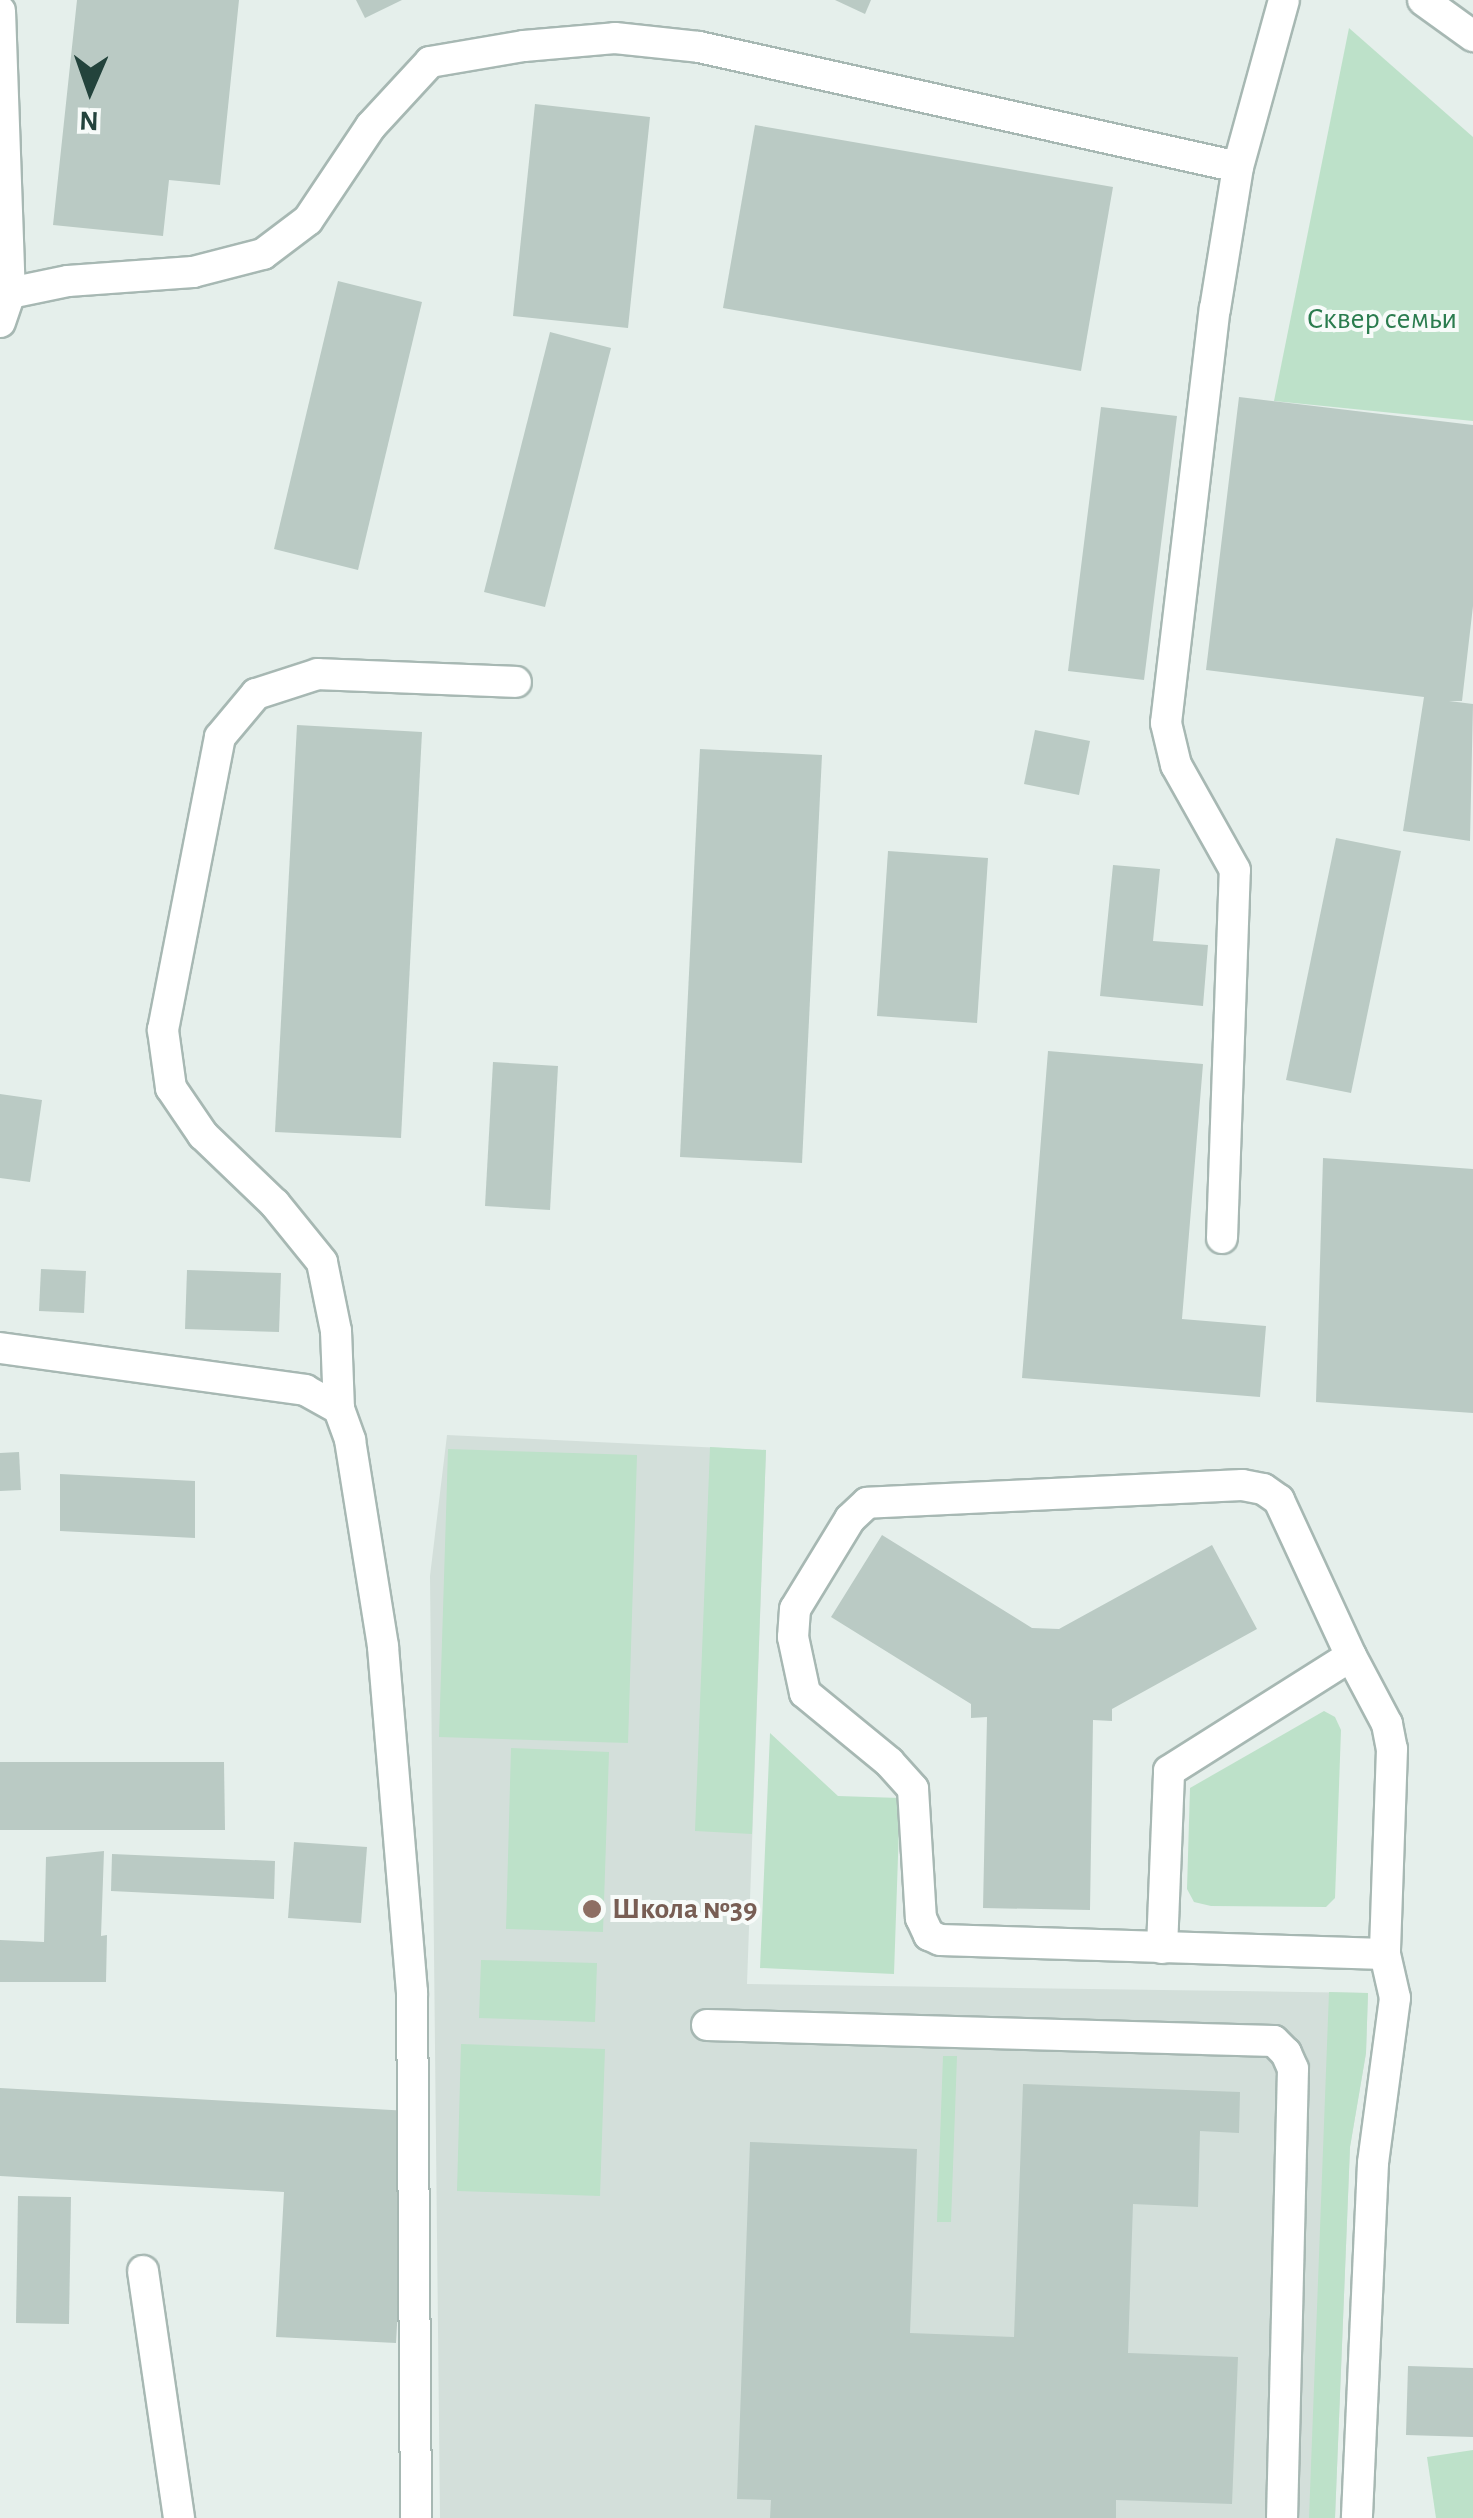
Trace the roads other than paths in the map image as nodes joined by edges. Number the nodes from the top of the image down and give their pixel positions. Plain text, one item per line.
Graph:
1 (1284, 0) edge
2 (1423, 0) edge
3 (0, 11) edge
4 (1473, 36) edge
5 (1238, 167) junction
6 (10, 293) junction
7 (0, 322) edge
8 (516, 682) dead end
9 (1222, 1238) dead end
10 (0, 1348) edge
11 (339, 1409) junction
12 (1352, 1656) junction
13 (1162, 1948) junction
14 (1386, 1954) junction
15 (707, 2024) dead end
16 (144, 2271) dead end
17 (179, 2518) edge
18 (416, 2518) edge
19 (1282, 2518) edge
20 (1358, 2518) edge

1 - 5 street
2 - 4 street
3 - 6 street
5 - 6 street
5 - 9 street
6 - 7 street
8 - 11 street
10 - 11 street
11 - 18 street
12 - 13 street
12 - 13 street
12 - 14 street
13 - 14 street
14 - 20 street
15 - 19 street
16 - 17 street

